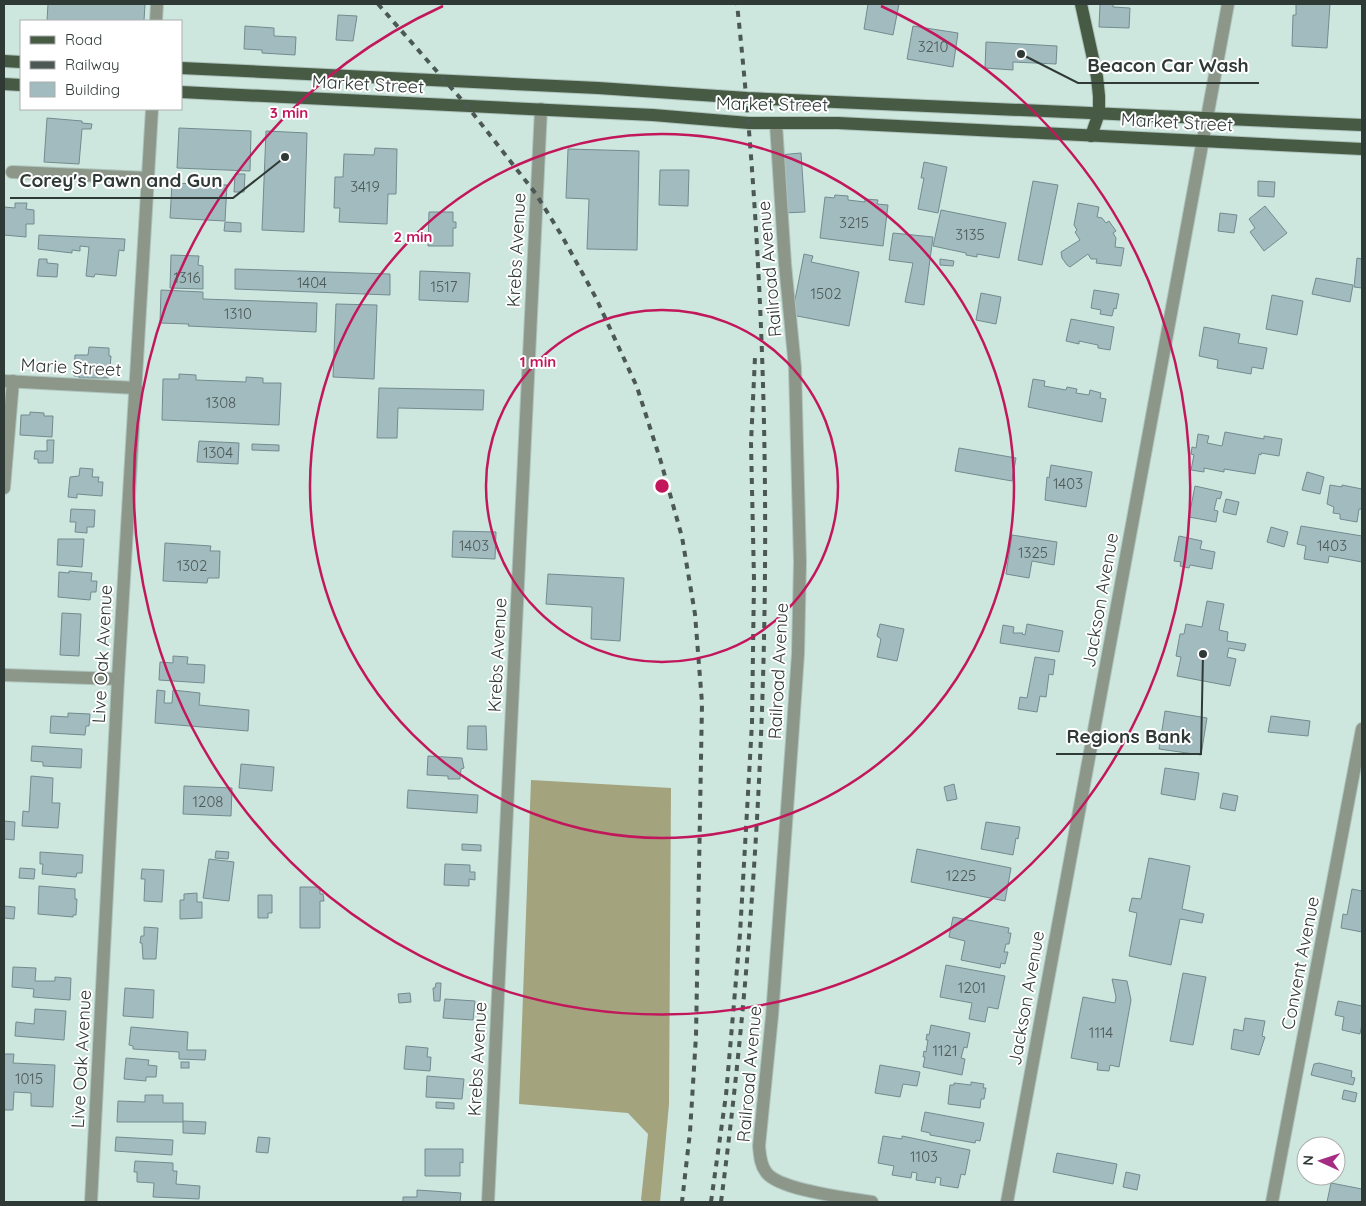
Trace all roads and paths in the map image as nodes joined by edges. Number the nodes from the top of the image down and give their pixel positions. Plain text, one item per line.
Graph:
1 (157, 4) edge
2 (1081, 4) edge
3 (1228, 4) edge
4 (156, 20) edge
5 (4, 61) edge
6 (20, 62) edge
7 (182, 68) edge
8 (4, 84) edge
9 (20, 84) edge
10 (182, 92) edge
11 (541, 109) junction
12 (152, 110) edge
13 (1099, 113) junction
14 (1207, 117) junction
15 (776, 124) junction
16 (1362, 125) edge
17 (1091, 136) junction
18 (1202, 141) junction
19 (1362, 149) edge
20 (12, 172) dead end
21 (149, 178) junction
22 (8, 381) edge
23 (136, 388) junction
24 (4, 488) edge
25 (4, 675) edge
26 (118, 679) junction
27 (1362, 729) edge
28 (91, 1202) edge
29 (488, 1202) edge
30 (872, 1202) edge
31 (1007, 1202) edge
32 (1272, 1202) edge

1 - 4 street
2 - 13 main road
3 - 14 street, Jackson Avenue
5 - 6 main road
7 - 13 main road, Market Street
8 - 9 main road
10 - 11 main road, Market Street
11 - 15 main road, Market Street
11 - 29 street, Krebs Avenue
12 - 21 street, Live Oak Avenue
13 - 14 main road, Market Street
13 - 17 main road
14 - 16 main road, Market Street
14 - 18 street, Jackson Avenue
15 - 17 main road, Market Street
15 - 30 street, Railroad Avenue
17 - 18 main road, Market Street
18 - 19 main road, Market Street
18 - 31 street, Jackson Avenue
20 - 21 street
21 - 23 street, Live Oak Avenue
22 - 23 street, Marie Street
22 - 24 street
23 - 26 street, Live Oak Avenue
25 - 26 street
26 - 28 street, Live Oak Avenue
27 - 32 street, Convent Avenue

